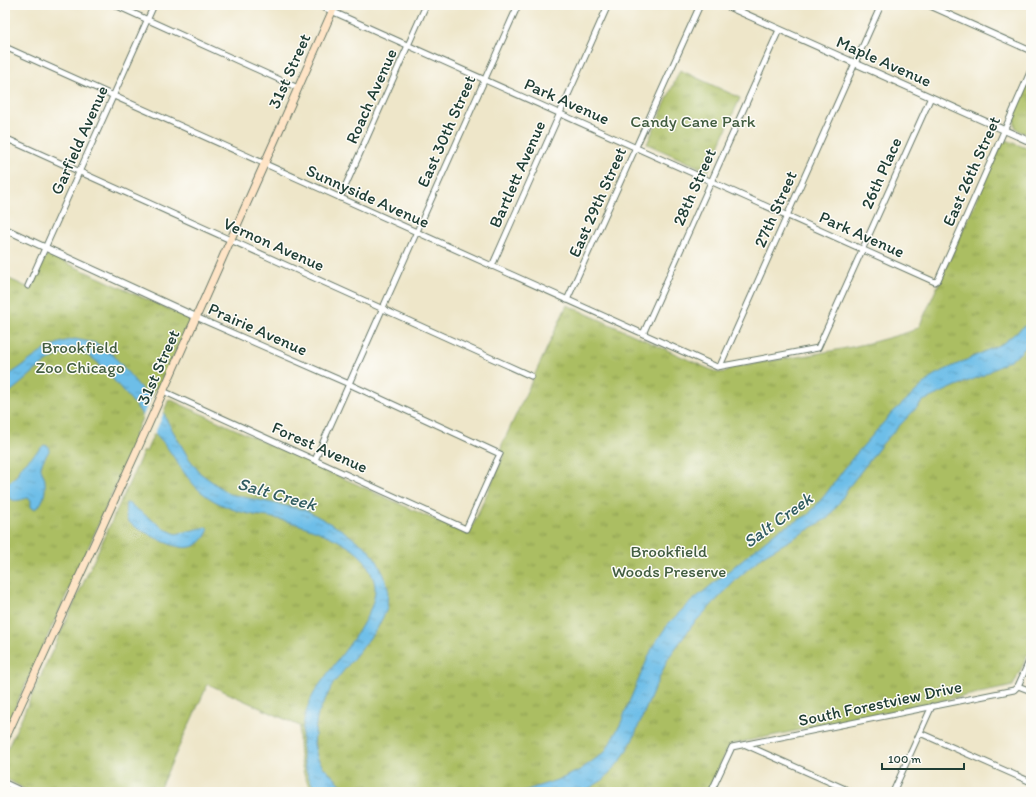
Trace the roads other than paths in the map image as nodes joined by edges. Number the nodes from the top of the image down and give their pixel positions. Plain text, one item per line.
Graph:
1 (115, 5) edge
2 (154, 5) edge
3 (318, 5) edge
4 (426, 5) edge
5 (518, 5) edge
6 (608, 5) edge
7 (700, 5) edge
8 (725, 5) edge
9 (881, 5) edge
10 (928, 5) edge
11 (334, 8) edge
12 (148, 20) junction
13 (780, 30) junction
14 (409, 45) junction
15 (5, 47) edge
16 (1031, 51) edge
17 (855, 63) junction
18 (1031, 70) edge
19 (485, 79) junction
20 (298, 88) junction
21 (114, 96) junction
22 (930, 97) junction
23 (560, 113) junction
24 (1005, 130) junction
25 (5, 138) edge
26 (1031, 142) edge
27 (636, 148) junction
28 (264, 164) junction
29 (80, 172) junction
30 (711, 182) junction
31 (340, 198) junction
32 (787, 215) junction
33 (5, 229) edge
34 (416, 233) junction
35 (230, 240) junction
36 (46, 248) junction
37 (862, 249) junction
38 (492, 266) junction
39 (935, 282) joint
40 (28, 286) dead end
41 (567, 300) junction
42 (382, 309) junction
43 (196, 316) junction
44 (643, 334) junction
45 (720, 366) junction
46 (531, 376) dead end
47 (349, 384) junction
48 (163, 391) junction
49 (315, 460) junction
50 (466, 528) joint
51 (1031, 657) edge
52 (1018, 686) junction
53 (1031, 691) edge
54 (932, 706) junction
55 (920, 733) junction
56 (5, 740) edge
57 (746, 745) junction
58 (1031, 782) edge
59 (5, 783) edge
60 (24, 792) edge
61 (711, 792) edge
62 (852, 792) edge
63 (893, 792) edge

1 - 12 street
2 - 12 street, Garfield Avenue
3 - 11 street, Park Avenue
4 - 14 street, Roach Avenue
5 - 19 street, East 30th Street
6 - 23 street, Bartlett Avenue
7 - 27 street, East 29th Street
8 - 13 street, Maple Avenue
9 - 17 street, 27th Street
10 - 16 street
11 - 14 street, Park Avenue
11 - 20 main road, 31st Street
12 - 20 street
12 - 21 street, Garfield Avenue
13 - 17 street, Maple Avenue
13 - 30 street, 28th Street
14 - 19 street, Park Avenue
14 - 31 street, Roach Avenue
15 - 21 street, Sunnyside Avenue
17 - 22 street, Maple Avenue
17 - 32 street, 27th Street
18 - 24 street, East 26th Street
19 - 23 street, Park Avenue
19 - 34 street, East 30th Street
20 - 28 main road, 31st Street
21 - 28 street, Sunnyside Avenue
21 - 29 street, Garfield Avenue
22 - 24 street, Maple Avenue
22 - 37 street, 26th Place
23 - 27 street, Park Avenue
23 - 38 street, Bartlett Avenue
24 - 26 street, Maple Avenue
24 - 39 street, East 26th Street
25 - 29 street, Vernon Avenue
27 - 30 street, Park Avenue
27 - 41 street, East 29th Street
28 - 31 street, Sunnyside Avenue
28 - 35 main road, 31st Street
29 - 35 street, Vernon Avenue
29 - 36 street, Garfield Avenue
30 - 32 street, Park Avenue
30 - 44 street, 28th Street
31 - 34 street, Sunnyside Avenue
32 - 37 street, Park Avenue
32 - 45 street, 27th Street
33 - 36 street, Prairie Avenue
34 - 38 street, Sunnyside Avenue
34 - 42 street, East 30th Street
35 - 42 street, Vernon Avenue
35 - 43 main road, 31st Street
36 - 40 street, Garfield Avenue
36 - 43 street, Prairie Avenue
37 - 39 street, Park Avenue
37 - 45 street, 26th Place
38 - 41 street, Sunnyside Avenue
41 - 44 street, Sunnyside Avenue
42 - 46 street, Vernon Avenue
42 - 47 street, East 30th Street
43 - 47 street, Prairie Avenue
43 - 48 main road, 31st Street
44 - 45 street, Sunnyside Avenue
47 - 49 street, East 30th Street
47 - 50 street, Prairie Avenue
48 - 49 street, Forest Avenue
48 - 56 main road, 31st Street
49 - 50 street, Forest Avenue
51 - 52 street
52 - 53 street
52 - 54 street, South Forestview Drive
54 - 55 street
54 - 57 street, South Forestview Drive
55 - 58 street
55 - 63 street
57 - 61 street, South Forestview Drive
57 - 62 street
59 - 60 street

